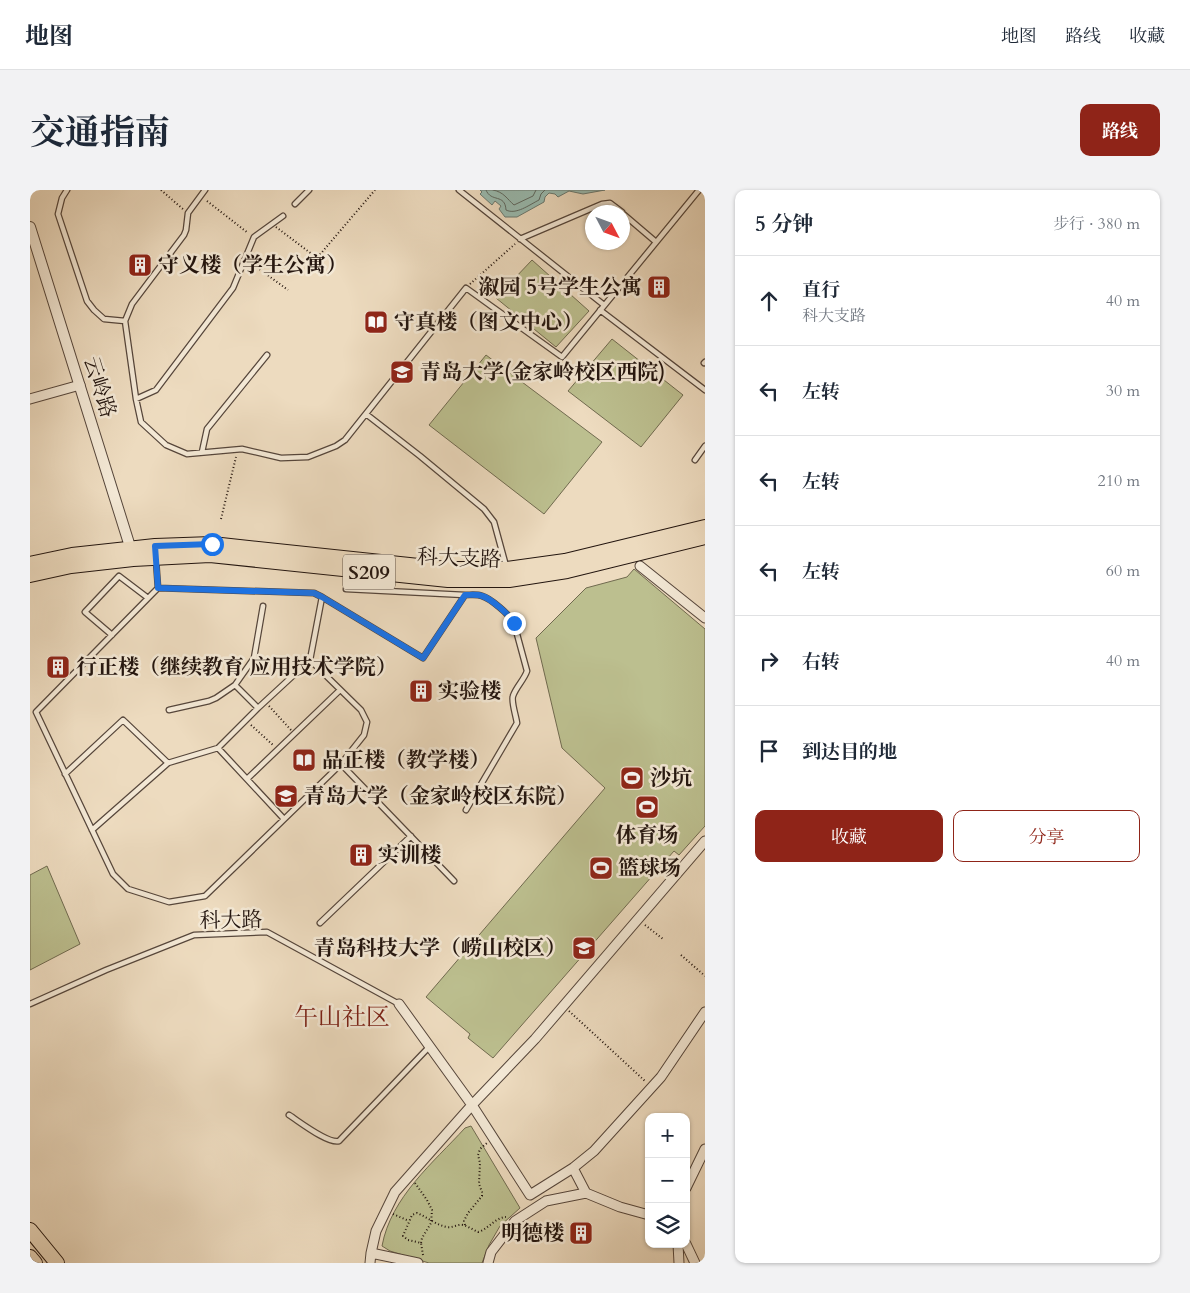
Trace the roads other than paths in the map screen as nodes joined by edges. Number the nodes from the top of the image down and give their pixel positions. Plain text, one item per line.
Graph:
1 (67, 190) edge
2 (205, 190) edge
3 (309, 190) edge
4 (459, 190) edge
5 (699, 190) edge
6 (295, 204) dead end
7 (600, 205) edge
8 (612, 205) edge
9 (585, 211) edge
10 (284, 216) dead end
11 (630, 220) edge
12 (30, 227) edge
13 (520, 238) junction
14 (656, 242) junction
15 (604, 305) junction
16 (600, 310) junction
17 (125, 321) junction
18 (267, 355) dead end
19 (80, 385) junction
20 (705, 390) edge
21 (30, 399) edge
22 (136, 399) junction
23 (366, 414) junction
24 (705, 446) edge
25 (202, 452) junction
26 (695, 460) dead end
27 (705, 527) edge
28 (705, 537) edge
29 (155, 552) junction
30 (132, 554) junction
31 (30, 564) edge
32 (640, 566) dead end
33 (508, 574) junction
34 (30, 575) edge
35 (158, 588) junction
36 (346, 589) dead end
37 (465, 595) junction
38 (322, 597) junction
39 (148, 598) junction
40 (264, 606) dead end
41 (705, 618) edge
42 (112, 635) junction
43 (310, 660) junction
44 (235, 685) junction
45 (340, 690) junction
46 (258, 708) junction
47 (169, 710) dead end
48 (218, 748) junction
49 (168, 763) junction
50 (341, 764) junction
51 (65, 774) junction
52 (247, 778) junction
53 (466, 810) dead end
54 (284, 819) junction
55 (92, 830) junction
56 (411, 836) junction
57 (705, 841) edge
58 (454, 881) dead end
59 (320, 923) dead end
60 (30, 1004) edge
61 (399, 1004) joint
62 (705, 1012) edge
63 (430, 1046) junction
64 (472, 1105) junction
65 (289, 1115) dead end
66 (705, 1149) edge
67 (572, 1168) junction
68 (690, 1180) edge
69 (586, 1193) junction
70 (645, 1214) edge
71 (30, 1230) edge
72 (678, 1248) edge
73 (688, 1248) edge
74 (371, 1253) junction
75 (30, 1257) edge
76 (420, 1262) edge
77 (35, 1263) edge
78 (57, 1263) edge
79 (370, 1263) edge
80 (488, 1263) edge
81 (679, 1263) edge
82 (695, 1263) edge

1 - 17 lane
2 - 17 lane
3 - 6 lane
4 - 13 lane
5 - 14 lane
7 - 8 lane
9 - 13 lane
10 - 22 lane
11 - 14 lane
12 - 19 street, 云岭路
13 - 15 lane
14 - 15 lane
15 - 16 lane
16 - 20 lane
16 - 23 lane
17 - 22 lane
18 - 25 lane
19 - 21 street
19 - 30 street, 云岭路
22 - 25 lane
23 - 25 lane
23 - 33 lane
24 - 26 lane
27 - 33 main road, 科大支路 / S209
28 - 33 main road, 科大支路 / S209
29 - 30 main road, 科大支路 / S209
29 - 33 main road, 科大支路 / S209
29 - 35 lane
30 - 31 main road, 科大支路 / S209
30 - 34 main road, 科大支路 / S209
32 - 41 street
35 - 38 lane
35 - 39 lane
36 - 37 lane
37 - 38 lane
37 - 53 lane
38 - 43 lane
39 - 42 lane
39 - 42 lane
40 - 44 lane
42 - 51 lane
43 - 45 lane
43 - 46 lane
44 - 46 lane
44 - 47 lane
45 - 50 lane
45 - 52 lane
46 - 48 lane
48 - 49 lane
48 - 52 lane
49 - 51 lane
49 - 55 lane
50 - 54 lane
50 - 56 lane
51 - 55 lane
52 - 54 lane
54 - 55 lane
56 - 58 lane
56 - 59 lane
57 - 64 street
60 - 61 lane, 科大路
61 - 63 street
62 - 67 street
63 - 64 street
63 - 65 lane
64 - 67 street
64 - 74 street
66 - 68 street
67 - 69 street
69 - 70 street
69 - 80 street
71 - 78 main road
72 - 81 street
73 - 82 street
74 - 76 street
74 - 79 street
75 - 77 main road

